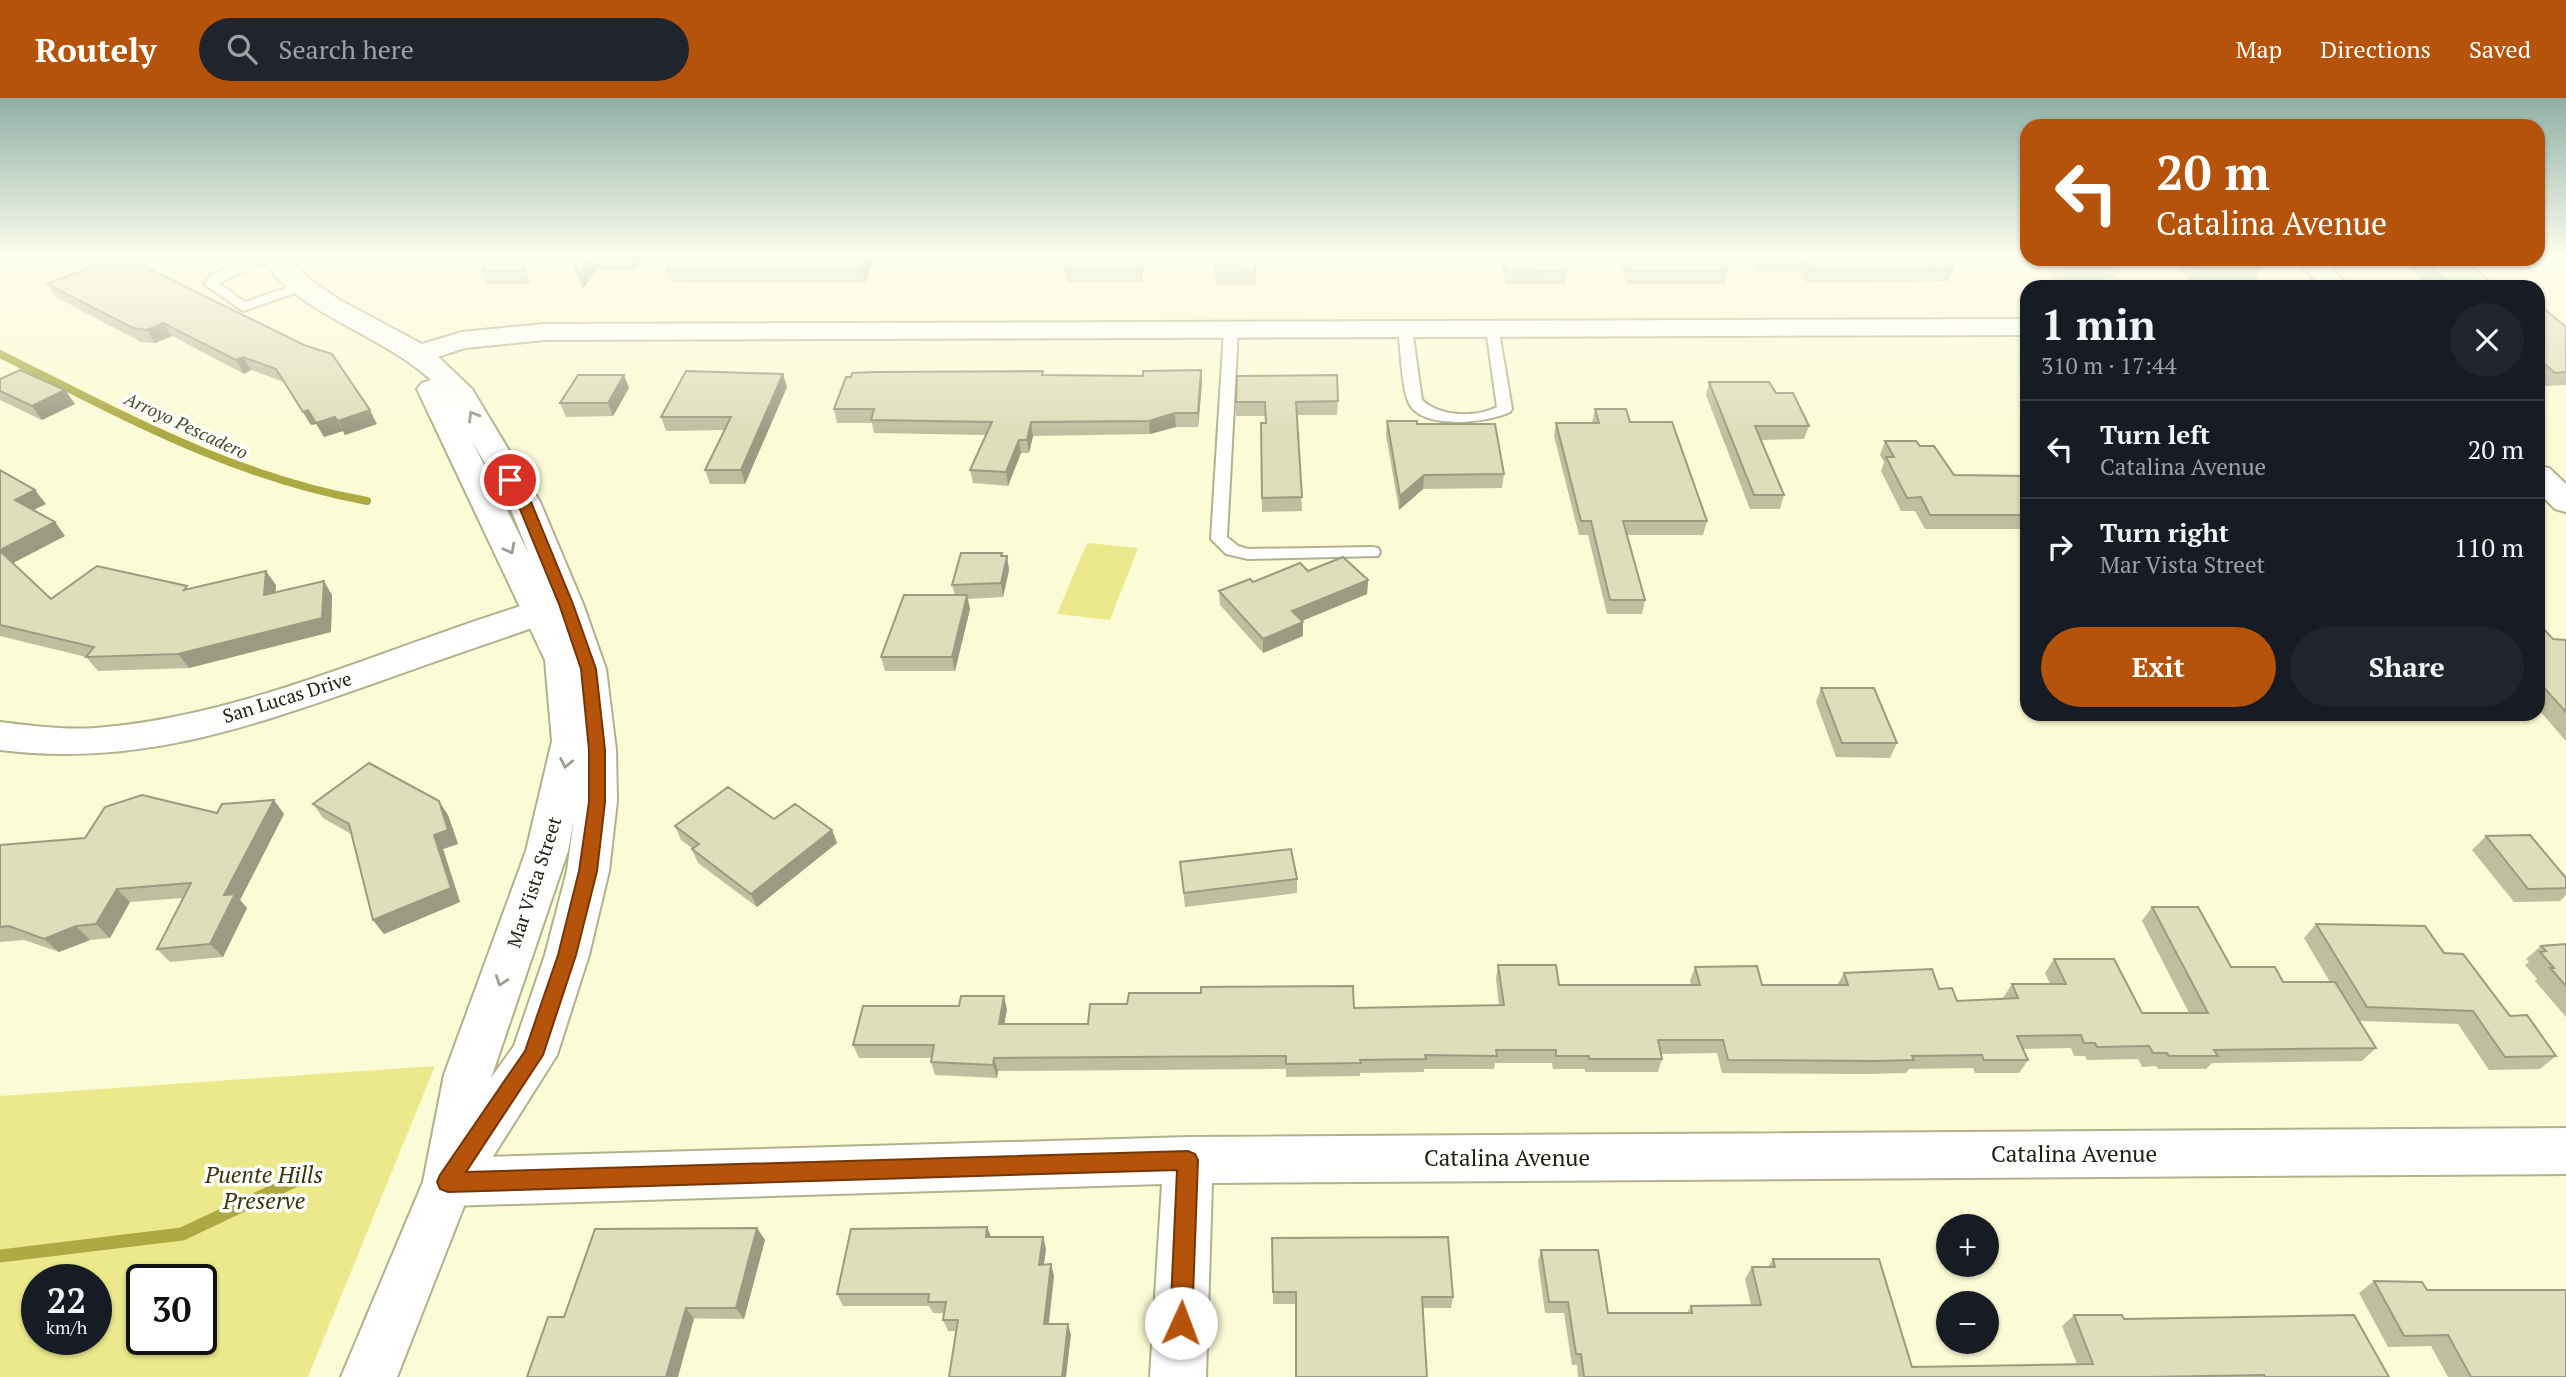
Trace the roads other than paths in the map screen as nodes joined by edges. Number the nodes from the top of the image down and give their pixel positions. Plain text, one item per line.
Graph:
1 (346, 315) edge
2 (2020, 327) edge
3 (1405, 329) junction
4 (1493, 329) junction
5 (1231, 330) junction
6 (419, 354) junction
7 (2545, 483) edge
8 (2566, 502) edge
9 (1372, 552) dead end
10 (554, 608) junction
11 (0, 736) edge
12 (2566, 1151) edge
13 (1188, 1160) junction
14 (448, 1182) junction
15 (369, 1377) edge
16 (1178, 1377) edge

1 - 6 street, Mar Vista Street
2 - 4 street
3 - 4 street
3 - 4 lane
3 - 5 street
5 - 6 street
5 - 9 lane
6 - 10 street, Mar Vista Street
7 - 8 street
10 - 11 street, San Lucas Drive
10 -> 14 street, Mar Vista Street
10 - 14 street, Mar Vista Street
12 - 13 street, Catalina Avenue
13 - 14 street, Catalina Avenue
13 - 16 street
14 - 15 street, Mar Vista Street

